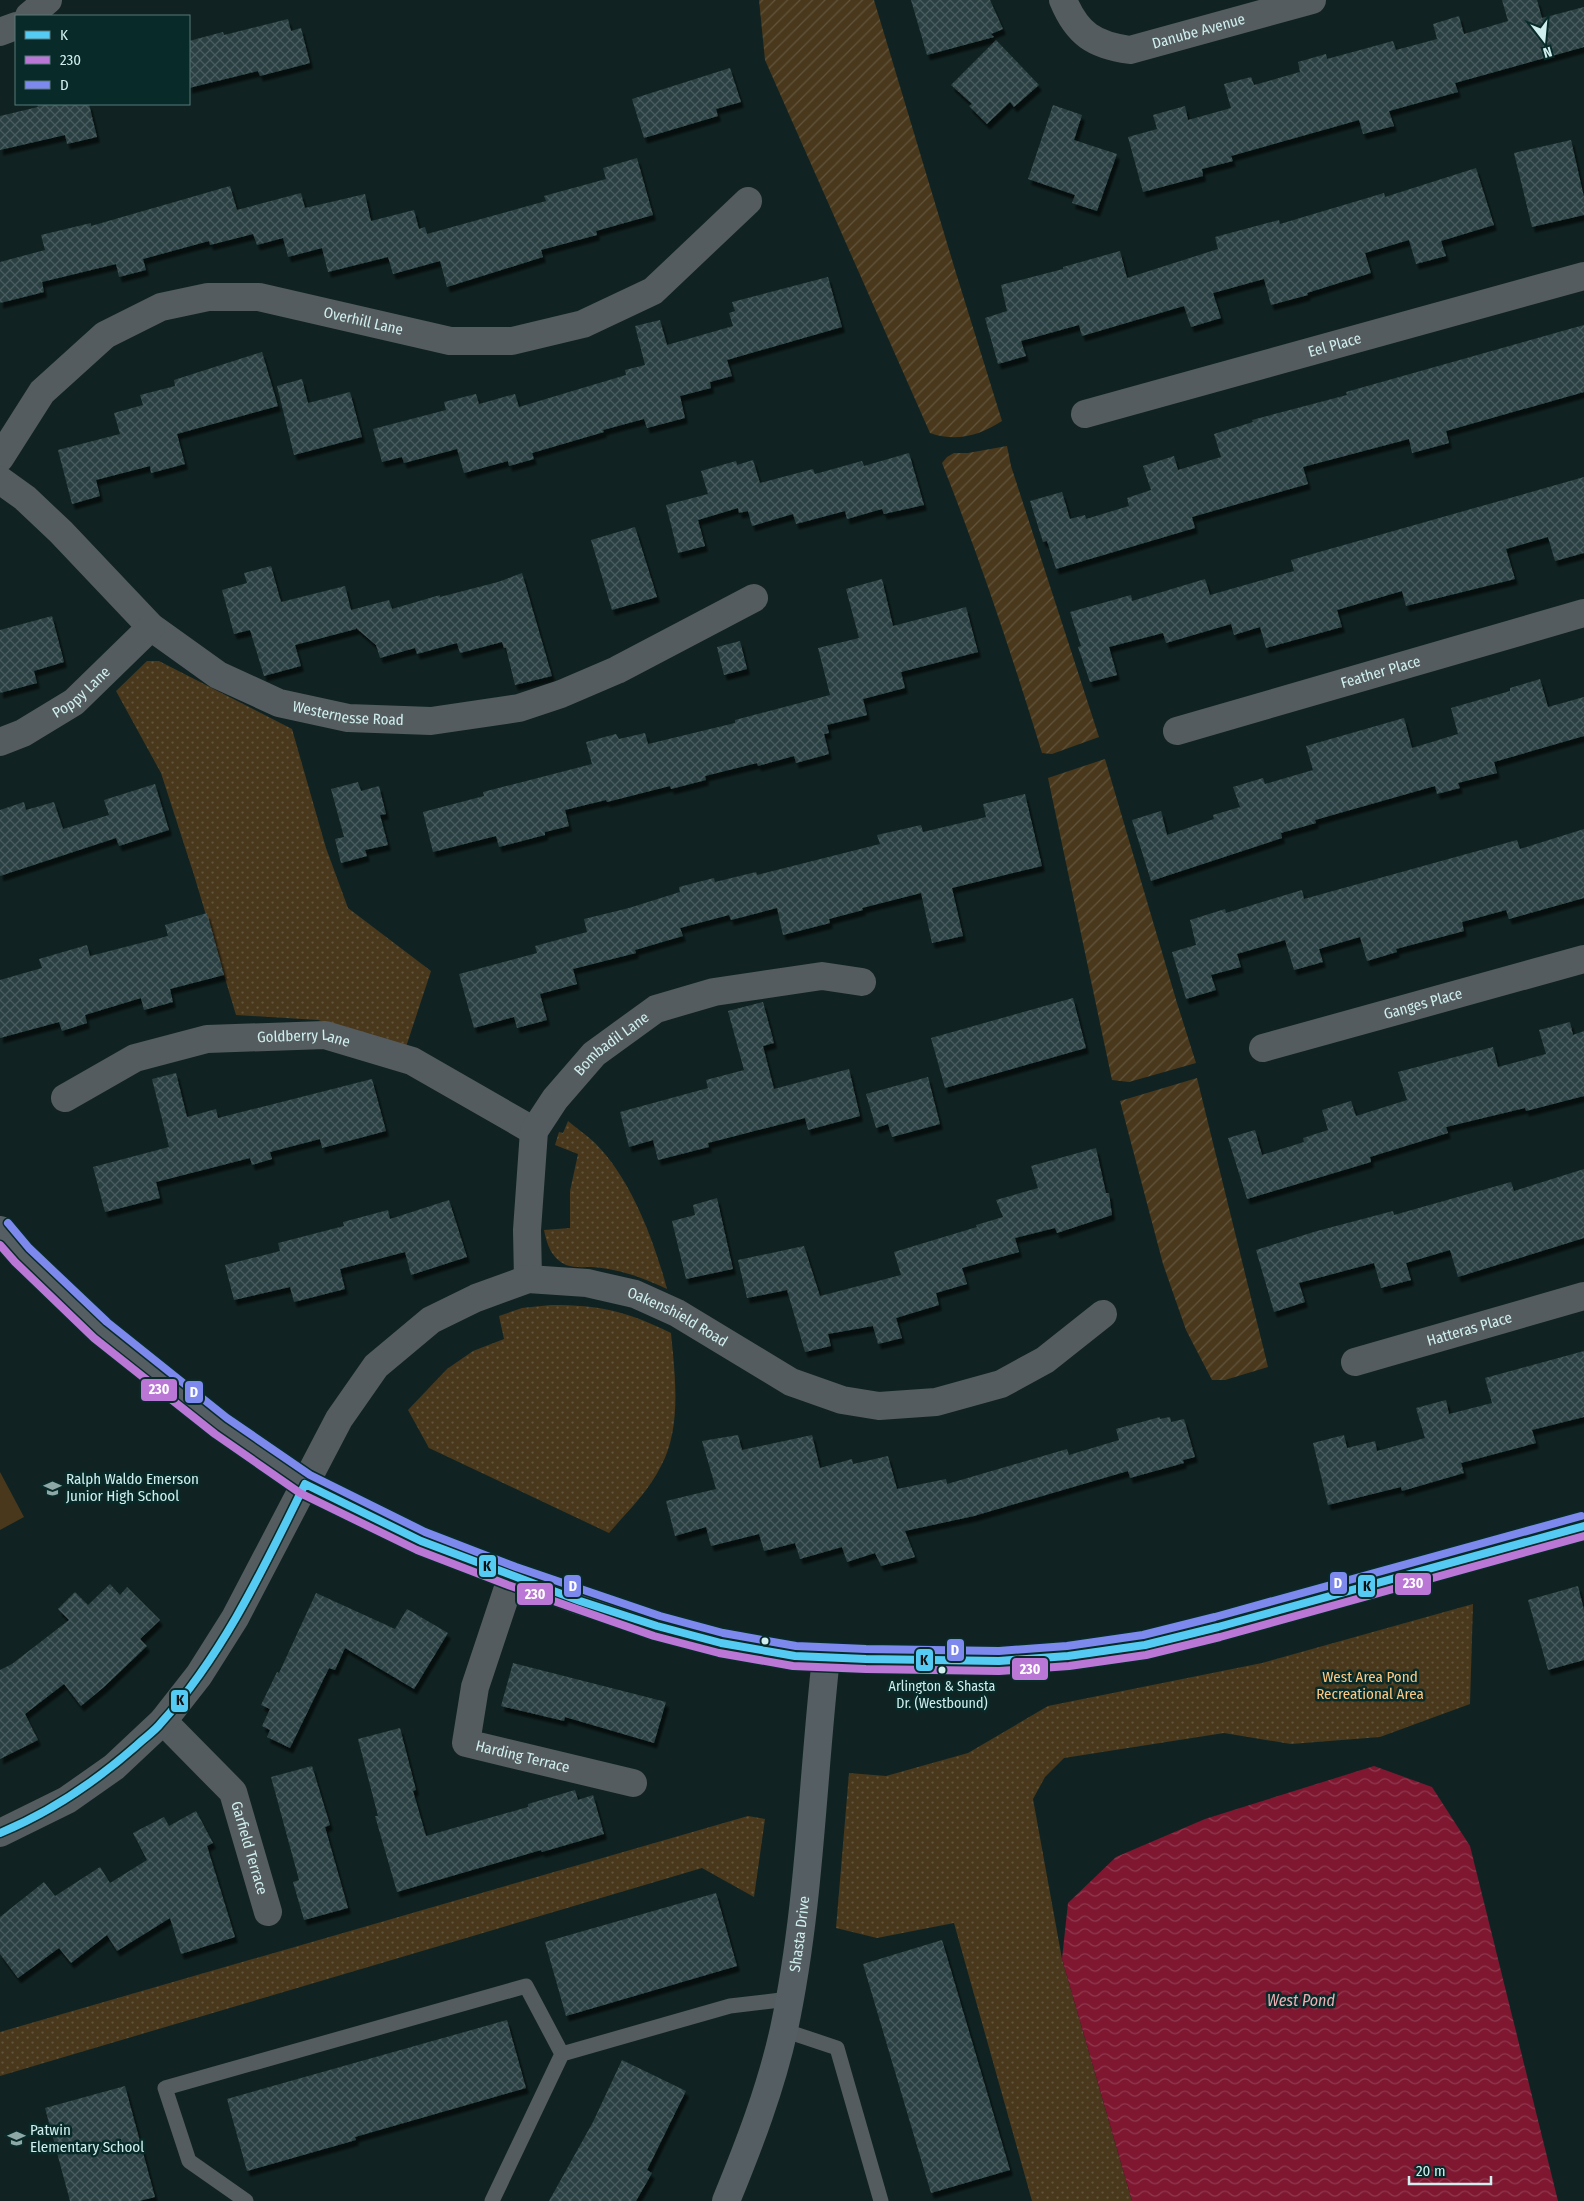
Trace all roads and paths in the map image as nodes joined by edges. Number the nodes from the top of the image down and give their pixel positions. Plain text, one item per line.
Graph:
1 (48, 0) edge
2 (1063, 0) edge
3 (1312, 0) edge
4 (30, 15) edge
5 (15, 26) edge
6 (0, 32) edge
7 (748, 201) dead end
8 (1584, 276) edge
9 (1085, 414) dead end
10 (0, 458) edge
11 (0, 480) edge
12 (754, 598) dead end
13 (1584, 613) edge
14 (151, 628) junction
15 (1177, 731) dead end
16 (0, 742) edge
17 (1584, 959) edge
18 (862, 982) dead end
19 (1264, 1048) dead end
20 (65, 1098) dead end
21 (534, 1130) junction
22 (0, 1230) edge
23 (528, 1279) junction
24 (1584, 1296) edge
25 (1103, 1314) dead end
26 (1355, 1362) dead end
27 (305, 1484) junction
28 (1584, 1526) edge
29 (512, 1576) junction
30 (826, 1658) junction
31 (164, 1721) junction
32 (633, 1783) dead end
33 (0, 1833) edge
34 (268, 1912) dead end
35 (789, 1999) junction
36 (783, 2030) junction
37 (562, 2054) junction
38 (246, 2201) edge
39 (492, 2201) edge
40 (726, 2201) edge
41 (881, 2201) edge

1 - 4 street
2 - 3 street, Danube Avenue
5 - 6 street
7 - 10 street, Overhill Lane
8 - 9 street, Eel Place
11 - 14 street, Westernesse Road
12 - 14 street, Westernesse Road
13 - 15 street, Feather Place
14 - 16 street, Poppy Lane
17 - 19 street, Ganges Place
18 - 21 street, Bombadil Lane
20 - 21 street, Goldberry Lane
21 - 23 street, Bombadil Lane
22 - 27 street
23 - 25 street, Oakenshield Road
23 - 27 street, Oakenshield Road
24 - 26 street, Hatteras Place
27 - 29 street
27 - 31 street, Oakenshield Road
28 - 30 street
29 - 30 street
29 - 32 street, Harding Terrace
30 - 35 street, Shasta Drive
31 - 33 street, Oakenshield Road
31 - 34 street, Garfield Terrace
35 - 36 street, Shasta Drive
35 - 37 lane
36 - 40 street, Shasta Drive
36 - 41 lane
37 - 38 lane
37 - 39 lane

